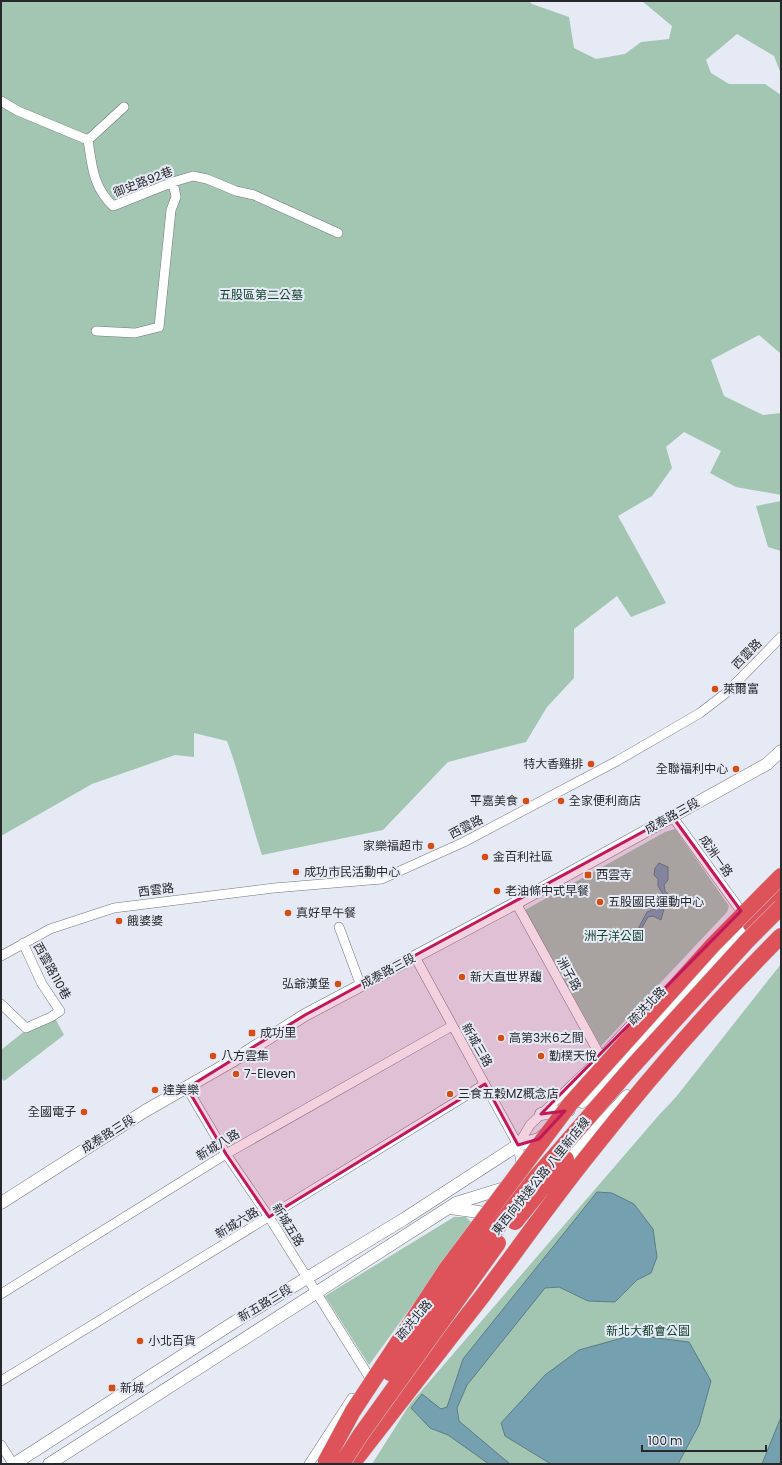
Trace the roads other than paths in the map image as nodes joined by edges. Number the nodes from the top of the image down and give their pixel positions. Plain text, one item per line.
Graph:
1 (1, 101) edge
2 (124, 107) dead end
3 (88, 140) junction
4 (173, 182) junction
5 (338, 233) dead end
6 (96, 331) dead end
7 (781, 637) edge
8 (781, 751) edge
9 (672, 816) junction
10 (781, 871) edge
11 (781, 876) edge
12 (781, 895) edge
13 (516, 903) junction
14 (781, 908) edge
15 (741, 911) junction
16 (781, 919) edge
17 (751, 925) joint
18 (339, 927) dead end
19 (781, 930) edge
20 (781, 936) edge
21 (22, 943) junction
22 (781, 944) edge
23 (1, 956) edge
24 (415, 957) junction
25 (753, 959) junction
26 (361, 986) junction
27 (1, 1004) edge
28 (452, 1026) junction
29 (601, 1057) junction
30 (485, 1084) junction
31 (187, 1088) junction
32 (576, 1109) junction
33 (541, 1114) junction
34 (518, 1145) junction
35 (226, 1154) junction
36 (524, 1182) junction
37 (1, 1203) edge
38 (450, 1208) junction
39 (269, 1217) junction
40 (489, 1234) junction
41 (307, 1278) junction
42 (316, 1293) junction
43 (1, 1294) edge
44 (368, 1375) junction
45 (1, 1381) edge
46 (1, 1445) edge
47 (325, 1462) edge
48 (14, 1464) edge
49 (49, 1464) edge
50 (309, 1464) edge
51 (342, 1464) edge
52 (352, 1464) edge

1 - 3 street
2 - 3 street
3 - 4 street, 御史路92巷
4 - 5 street, 御史路92巷
4 - 6 street
7 - 21 street, 西雲路
8 - 9 street, 成泰路三段
9 - 13 street, 成泰路三段
9 - 15 street, 成洲一路
10 - 15 street, 疏洪北路
11 - 47 highway, bridge
12 - 17 highway
13 - 24 street, 成泰路三段
13 - 29 street, 洲子路
14 - 47 highway, 東西向快速公路 八里新店線, bridge
15 - 29 street, 疏洪北路
16 - 51 highway, 東西向快速公路 八里新店線, bridge
17 - 32 street, 疏洪北路
18 - 26 street
19 - 25 street
20 - 52 highway, bridge
21 - 23 street, 西雲路
21 - 27 street, 西雲路110巷
22 - 25 highway
24 - 26 street, 成泰路三段
24 - 28 street, 新城三路
25 - 36 street
26 - 31 street, 成泰路三段
28 - 30 street, 新城三路
28 - 35 street, 新城八路
29 - 33 street, 疏洪北路
30 - 34 street, 新城三路
30 - 39 street, 新城六路
31 - 35 street, 新城五路
31 - 37 street, 成泰路三段
32 - 33 street
32 - 34 street, 疏洪北路
33 - 34 street, 疏洪北路
34 - 36 street, 疏洪北路
34 - 41 street, 新五路三段
35 - 39 street, 新城五路
35 - 43 street, 新城八路
36 - 38 street, 新五路三段
36 - 40 street, 疏洪北路
38 - 40 street
38 - 42 street, 新五路三段
39 - 41 street, 新城五路
39 - 45 street, 新城六路
40 - 44 street, 疏洪北路
41 - 42 street, 新城五路
41 - 48 street, 新五路三段
42 - 44 street, 新城五路
42 - 49 street, 新五路三段
44 - 50 street, 疏洪北路
46 - 48 street

